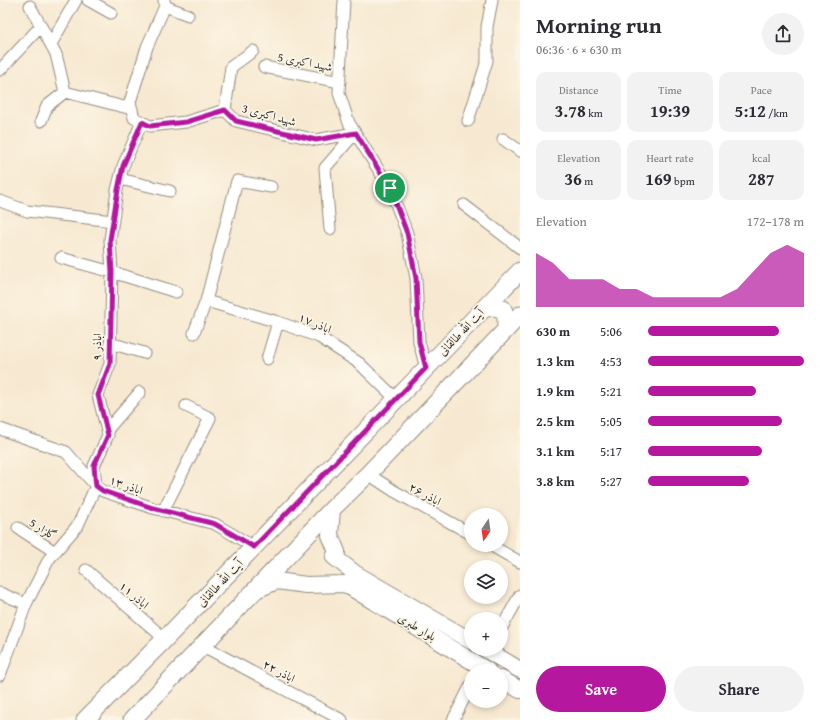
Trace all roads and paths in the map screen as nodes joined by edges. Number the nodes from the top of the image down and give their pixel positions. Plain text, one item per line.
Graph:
1 (76, 0) edge
2 (88, 0) edge
3 (344, 0) edge
4 (492, 0) edge
5 (164, 3) edge
6 (30, 6) dead end
7 (111, 13) dead end
8 (188, 15) dead end
9 (41, 26) junction
10 (50, 44) junction
11 (253, 51) dead end
12 (264, 67) dead end
13 (0, 70) edge
14 (340, 82) junction
15 (65, 92) junction
16 (132, 109) junction
17 (225, 110) junction
18 (40, 121) dead end
19 (468, 121) dead end
20 (142, 122) junction
21 (356, 133) junction
22 (503, 140) dead end
23 (520, 151) edge
24 (120, 179) junction
25 (271, 187) dead end
26 (170, 191) dead end
27 (0, 201) edge
28 (464, 206) dead end
29 (113, 221) junction
30 (330, 229) dead end
31 (520, 248) edge
32 (61, 258) dead end
33 (520, 271) edge
34 (112, 272) junction
35 (176, 292) dead end
36 (206, 301) junction
37 (483, 309) junction
38 (520, 315) edge
39 (278, 322) junction
40 (506, 330) junction
41 (194, 333) dead end
42 (110, 344) junction
43 (144, 353) dead end
44 (268, 360) dead end
45 (426, 368) junction
46 (140, 392) dead end
47 (396, 399) junction
48 (186, 406) dead end
49 (0, 429) edge
50 (107, 430) junction
51 (368, 474) junction
52 (96, 486) junction
53 (332, 509) junction
54 (163, 511) junction
55 (18, 528) dead end
56 (464, 530) edge
57 (254, 547) junction
58 (55, 552) junction
59 (502, 552) edge
60 (520, 562) edge
61 (86, 570) dead end
62 (351, 579) junction
63 (255, 590) junction
64 (0, 593) edge
65 (520, 595) edge
66 (26, 604) junction
67 (508, 616) edge
68 (464, 637) edge
69 (165, 639) junction
70 (203, 646) junction
71 (498, 656) edge
72 (475, 664) edge
73 (520, 670) edge
74 (0, 675) edge
75 (508, 683) edge
76 (520, 690) edge
77 (464, 699) edge
78 (85, 720) edge
79 (132, 720) edge
80 (342, 720) edge
81 (453, 720) edge

1 - 10 street
2 - 7 street
3 - 14 street
4 - 19 street
5 - 8 street
5 - 16 street
6 - 9 street
9 - 10 street
9 - 13 street
10 - 15 street
11 - 17 street, شهید اکبری 3
12 - 14 street, شهید اکبری 5
14 - 21 street
15 - 16 street
15 - 18 street
16 - 20 street
17 - 20 street
17 - 21 street, شهید اکبری 3
20 - 24 street, اباذر ۹
21 - 30 street
21 - 45 street
22 - 23 street
24 - 26 street
24 - 29 street, اباذر ۹
25 - 36 street
27 - 29 street
28 - 31 street
29 - 34 street, اباذر ۹
32 - 34 street
33 - 37 main road, آیت الله طالقانی
34 - 35 street
34 - 42 street, اباذر ۹
36 - 39 street, اباذر ۱۷
36 - 41 street
37 - 40 main road
37 - 45 main road, آیت الله طالقانی
38 - 40 main road
39 - 44 street
39 - 47 street, اباذر ۱۷
40 - 51 main road
42 - 43 street
42 - 50 street, اباذر ۹
45 - 47 main road, آیت الله طالقانی
46 - 50 street
47 - 57 main road, آیت الله طالقانی
48 - 54 street
49 - 52 street, اباذر ۱۳
50 - 52 street, اباذر ۹
51 - 53 main road
51 - 56 street, اباذر ۲۶
52 - 54 street, اباذر ۱۳
52 - 58 street, اباذر ۹
53 - 62 main road
53 - 63 main road
54 - 57 street, اباذر ۱۳
55 - 58 street, گلزار 5
57 - 69 main road, آیت الله طالقانی
58 - 66 street, اباذر ۹
59 - 60 street
61 - 69 street, اباذر ۱۱
62 - 63 main road
62 - 68 main road, بلوار طبری
62 - 72 main road, بلوار طبری
63 - 70 main road
64 - 66 street
65 - 67 street
66 - 74 street, اباذر ۹
69 - 78 main road, آیت الله طالقانی
70 - 79 main road
70 - 80 street, اباذر ۲۲
71 - 73 main road
75 - 76 main road
77 - 81 street

